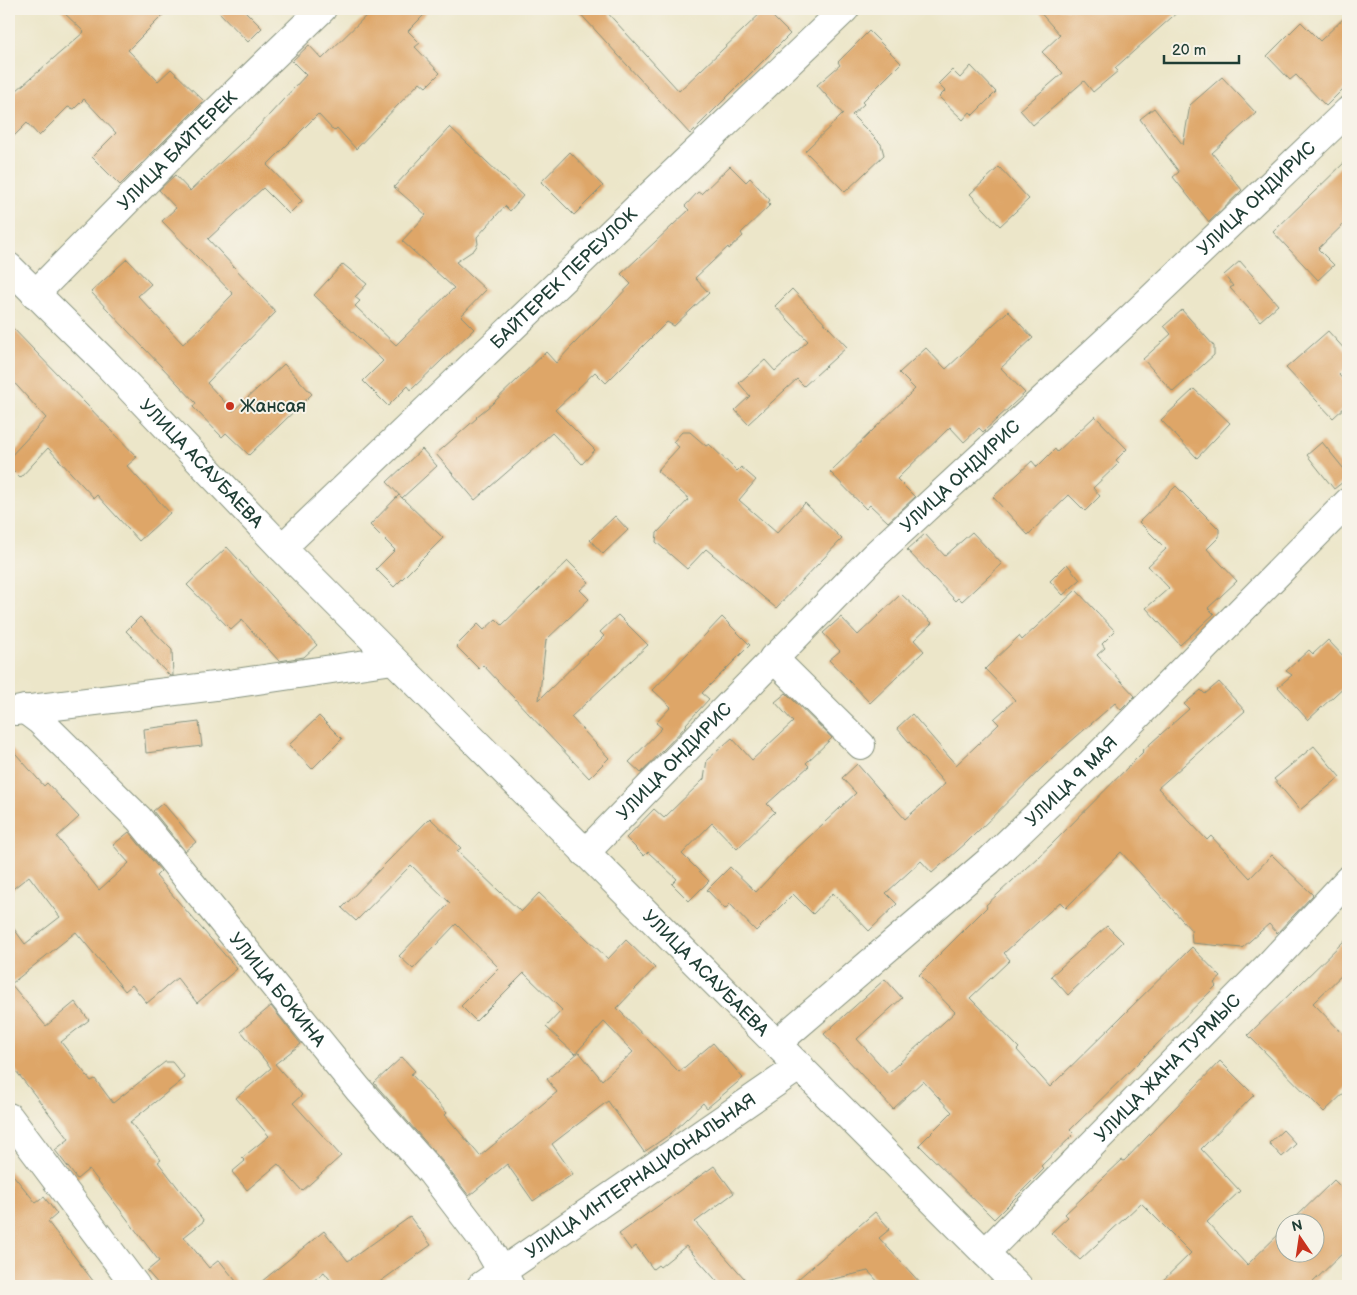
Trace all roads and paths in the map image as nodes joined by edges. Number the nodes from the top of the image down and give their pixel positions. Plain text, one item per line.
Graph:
1 (322, 9) edge
2 (845, 9) edge
3 (1348, 111) edge
4 (18, 283) edge
5 (1348, 502) edge
6 (282, 548) junction
7 (773, 658) junction
8 (393, 660) junction
9 (16, 711) edge
10 (861, 744) dead end
11 (585, 853) junction
12 (1348, 880) edge
13 (777, 1043) junction
14 (800, 1066) junction
15 (9, 1117) edge
16 (985, 1253) junction
17 (497, 1282) edge
18 (136, 1286) edge
19 (1018, 1286) edge

1 - 4 street, УЛИЦА БАЙТЕРЕК
2 - 6 street, БАЙТЕРЕК ПЕРЕУЛОК
3 - 7 street, УЛИЦА ОНДИРИС
4 - 6 street, УЛИЦА АСАУБАЕВА
5 - 13 street, УЛИЦА 9 МАЯ
6 - 8 street, УЛИЦА АСАУБАЕВА
7 - 10 street
7 - 11 street, УЛИЦА ОНДИРИС
8 - 9 street
8 - 11 street, УЛИЦА АСАУБАЕВА
9 - 17 street, УЛИЦА БОКИНА
11 - 13 street, УЛИЦА АСАУБАЕВА
12 - 16 street, УЛИЦА ЖАНА ТУРМЫС
13 - 14 street, УЛИЦА АСАУБАЕВА
14 - 16 street, УЛИЦА АСАУБАЕВА
14 - 17 street, УЛИЦА ИНТЕРНАЦИОНАЛЬНАЯ
15 - 18 street
16 - 19 street, УЛИЦА АСАУБАЕВА

